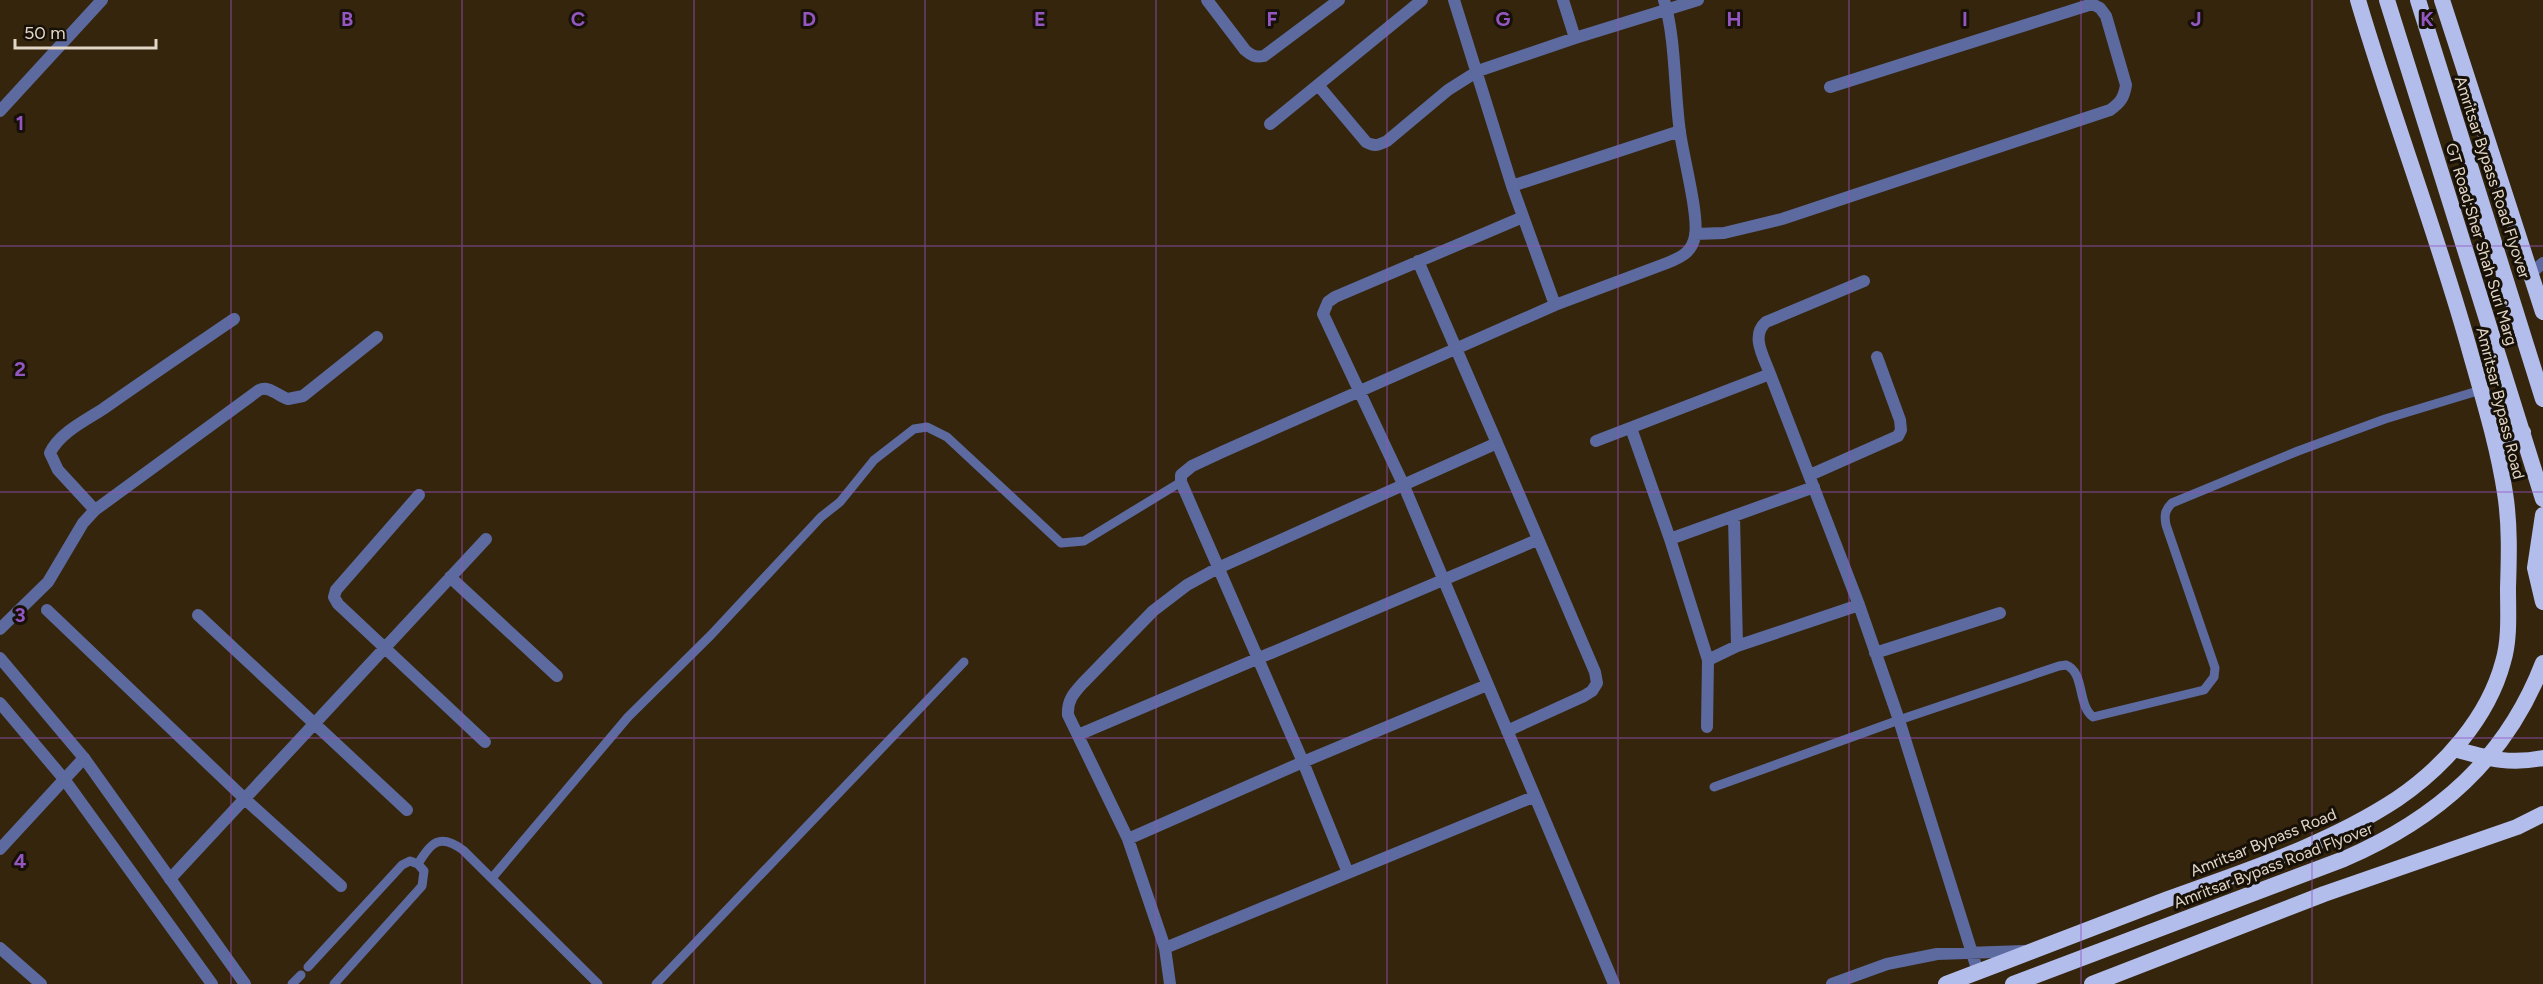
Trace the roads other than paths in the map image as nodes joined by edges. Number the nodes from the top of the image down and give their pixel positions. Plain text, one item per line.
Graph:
1 (102, 0) edge
2 (1207, 0) edge
3 (1339, 0) edge
4 (1422, 0) edge
5 (1454, 0) edge
6 (1563, 0) edge
7 (1698, 0) edge
8 (2358, 0) edge
9 (2387, 0) edge
10 (2418, 0) edge
11 (2442, 0) edge
12 (1665, 5) edge
13 (1575, 38) junction
14 (1478, 71) junction
15 (1318, 85) junction
16 (1830, 87) dead end
17 (0, 111) edge
18 (1270, 124) dead end
19 (1680, 131) junction
20 (1512, 186) junction
21 (1523, 217) junction
22 (1695, 234) junction
23 (1418, 261) junction
24 (2537, 268) edge
25 (1864, 281) dead end
26 (1555, 305) junction
27 (2543, 312) edge
28 (234, 319) dead end
29 (377, 337) dead end
30 (1456, 347) junction
31 (1877, 357) dead end
32 (1770, 374) junction
33 (1359, 390) junction
34 (2481, 390) junction
35 (2543, 399) edge
36 (1631, 428) junction
37 (2523, 432) junction
38 (2494, 439) junction
39 (1596, 441) dead end
40 (1497, 443) junction
41 (1812, 481) junction
42 (1181, 482) junction
43 (1404, 486) junction
44 (419, 495) dead end
45 (2543, 499) edge
46 (95, 510) junction
47 (2543, 515) edge
48 (1734, 517) junction
49 (486, 539) dead end
50 (1670, 539) junction
51 (1537, 540) junction
52 (1218, 567) junction
53 (450, 577) junction
54 (1443, 580) junction
55 (2543, 602) edge
56 (1859, 605) junction
57 (47, 610) dead end
58 (2000, 613) dead end
59 (198, 615) dead end
60 (0, 629) edge
61 (1737, 646) junction
62 (385, 648) junction
63 (1875, 652) junction
64 (0, 658) edge
65 (1258, 660) junction
66 (1707, 660) junction
67 (964, 662) dead end
68 (2543, 663) edge
69 (556, 676) dead end
70 (1487, 685) junction
71 (0, 703) edge
72 (1899, 720) junction
73 (314, 725) junction
74 (1707, 727) dead end
75 (1507, 731) junction
76 (1078, 735) junction
77 (486, 742) dead end
78 (2543, 744) edge
79 (2454, 748) junction
80 (84, 758) junction
81 (2543, 758) edge
82 (1303, 762) junction
83 (2522, 763) junction
84 (64, 779) junction
85 (1714, 787) dead end
86 (1533, 797) junction
87 (246, 800) junction
88 (407, 810) dead end
89 (2543, 814) edge
90 (2517, 827) junction
91 (2543, 828) edge
92 (1128, 839) junction
93 (0, 849) edge
94 (418, 864) junction
95 (1348, 873) junction
96 (492, 878) junction
97 (170, 879) junction
98 (341, 886) dead end
99 (0, 948) edge
100 (1165, 948) junction
101 (1970, 951) junction
102 (2033, 951) junction
103 (308, 967) dead end
104 (1978, 972) junction
105 (301, 975) dead end
106 (41, 984) edge
107 (212, 984) edge
108 (245, 984) edge
109 (292, 984) edge
110 (334, 984) edge
111 (598, 984) edge
112 (656, 984) edge
113 (1170, 984) edge
114 (1614, 984) edge
115 (1832, 984) edge
116 (1946, 984) edge
117 (2013, 984) edge
118 (2092, 984) edge

1 - 17 street
2 - 3 street
4 - 15 street
5 - 14 street
6 - 13 street
7 - 12 street
8 - 34 highway, Amritsar Bypass Road
9 - 37 highway, GT Road;Sher Shah Suri Marg
10 - 35 highway, Amritsar Bypass Road Flyover
11 - 24 highway
12 - 13 street
12 - 19 street
13 - 14 street
14 - 15 street
14 - 20 street
15 - 18 street
16 - 22 street
19 - 20 street
19 - 22 street
20 - 21 street
21 - 23 street
21 - 26 street
22 - 26 street
23 - 30 street
23 - 33 street
24 - 27 highway
25 - 32 street
26 - 30 street
28 - 46 street
29 - 46 street
30 - 33 street
30 - 40 street
31 - 41 street
32 - 36 street
32 - 41 street
33 - 42 street
33 - 43 street
34 - 38 highway, Amritsar Bypass Road
34 - 72 lane
36 - 39 street
36 - 50 street
37 - 38 highway
37 - 45 highway, GT Road;Sher Shah Suri Marg
38 - 79 highway, Amritsar Bypass Road
40 - 43 street
40 - 51 street
41 - 48 street
41 - 56 street
42 - 52 street
42 - 96 lane
43 - 52 street
43 - 54 street
44 - 62 street
46 - 60 street
47 - 55 highway
48 - 50 street
48 - 61 street
49 - 53 street
50 - 66 street
51 - 54 street
51 - 75 street
52 - 65 street
52 - 76 street
53 - 62 street
53 - 69 street
54 - 65 street
54 - 70 street
56 - 61 street
56 - 63 street
57 - 87 street
58 - 63 street
59 - 73 street
61 - 66 street
62 - 73 street
62 - 77 street
63 - 72 street
64 - 80 street
65 - 76 street
65 - 82 street
66 - 74 street
67 - 112 lane
68 - 117 highway, Amritsar Bypass Road Flyover, bridge
70 - 75 street
70 - 82 street
71 - 84 street
72 - 85 lane
72 - 101 street
73 - 87 street
73 - 88 street
75 - 86 street
76 - 92 street
78 - 83 highway
79 - 83 highway
79 - 102 highway, Amritsar Bypass Road
80 - 84 street
80 - 97 street
81 - 83 highway
82 - 92 street
82 - 95 street
84 - 93 street
84 - 107 street
86 - 95 street
86 - 114 street
87 - 97 street
87 - 98 street
89 - 90 highway
90 - 91 highway
90 - 118 highway
92 - 100 street
94 - 96 lane
94 - 103 lane
94 - 110 lane
95 - 100 street
96 - 111 lane
97 - 108 street
99 - 106 street
100 - 113 street
101 - 102 street
101 - 104 street
101 - 115 street
102 - 104 highway, Amritsar Bypass Road
104 - 116 highway, Amritsar Bypass Road
105 - 109 lane

